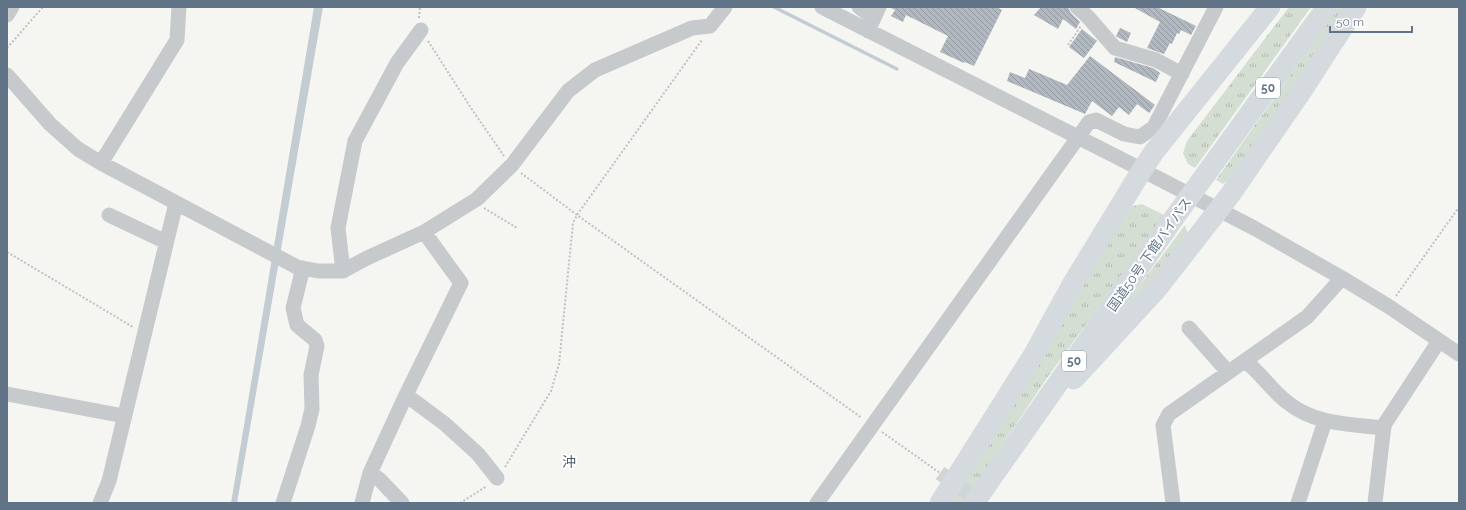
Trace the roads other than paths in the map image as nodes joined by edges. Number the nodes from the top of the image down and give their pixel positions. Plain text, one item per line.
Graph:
1 (12, 7) edge
2 (178, 7) edge
3 (709, 7) edge
4 (724, 7) edge
5 (822, 7) edge
6 (859, 7) edge
7 (1216, 7) edge
8 (1270, 7) edge
9 (1326, 7) edge
10 (1356, 7) edge
11 (1082, 12) edge
12 (7, 15) edge
13 (874, 19) edge
14 (711, 24) junction
15 (421, 30) road end
16 (1182, 74) junction
17 (7, 75) edge
18 (1078, 137) junction
19 (101, 163) junction
20 (1142, 170) junction
21 (176, 203) junction
22 (1218, 210) junction
23 (109, 215) dead end
24 (424, 232) junction
25 (166, 242) junction
26 (303, 268) junction
27 (343, 271) junction
28 (1342, 278) junction
29 (1189, 328) dead end
30 (1439, 341) junction
31 (1459, 354) edge
32 (1245, 361) junction
33 (1228, 372) junction
34 (7, 394) edge
35 (406, 395) junction
36 (124, 416) junction
37 (1325, 421) junction
38 (1384, 428) junction
39 (1020, 438) junction
40 (370, 473) junction
41 (497, 478) road end
42 (100, 503) edge
43 (282, 503) edge
44 (362, 503) edge
45 (402, 503) edge
46 (817, 503) edge
47 (940, 503) edge
48 (974, 503) edge
49 (1172, 503) edge
50 (1298, 503) edge
51 (1375, 503) edge

1 - 12 street
2 - 19 street
3 - 14 street
4 - 14 street
5 - 13 street
6 - 13 street
7 - 16 street
8 - 20 highway
9 - 39 highway, 国道50号 下館バイパス / 50
10 - 22 highway
11 - 16 street
13 - 18 street
14 - 24 street
15 - 27 street
16 - 18 street
17 - 19 street
18 - 20 street
18 - 46 street
19 - 21 street
20 - 22 street
20 - 47 highway
21 - 25 street
21 - 26 street
22 - 28 street
22 - 39 highway
23 - 25 street
24 - 27 street
24 - 35 street
25 - 36 street
26 - 27 street
26 - 43 street
28 - 30 street
28 - 32 street
29 - 33 street
30 - 31 street
30 - 38 street
32 - 33 street
32 - 37 street
33 - 49 street
34 - 36 street
35 - 40 street
35 - 41 street
36 - 42 street
37 - 38 street
37 - 50 street
38 - 51 street
39 - 48 highway, 国道50号 下館バイパス / 50
40 - 44 street
40 - 45 street

